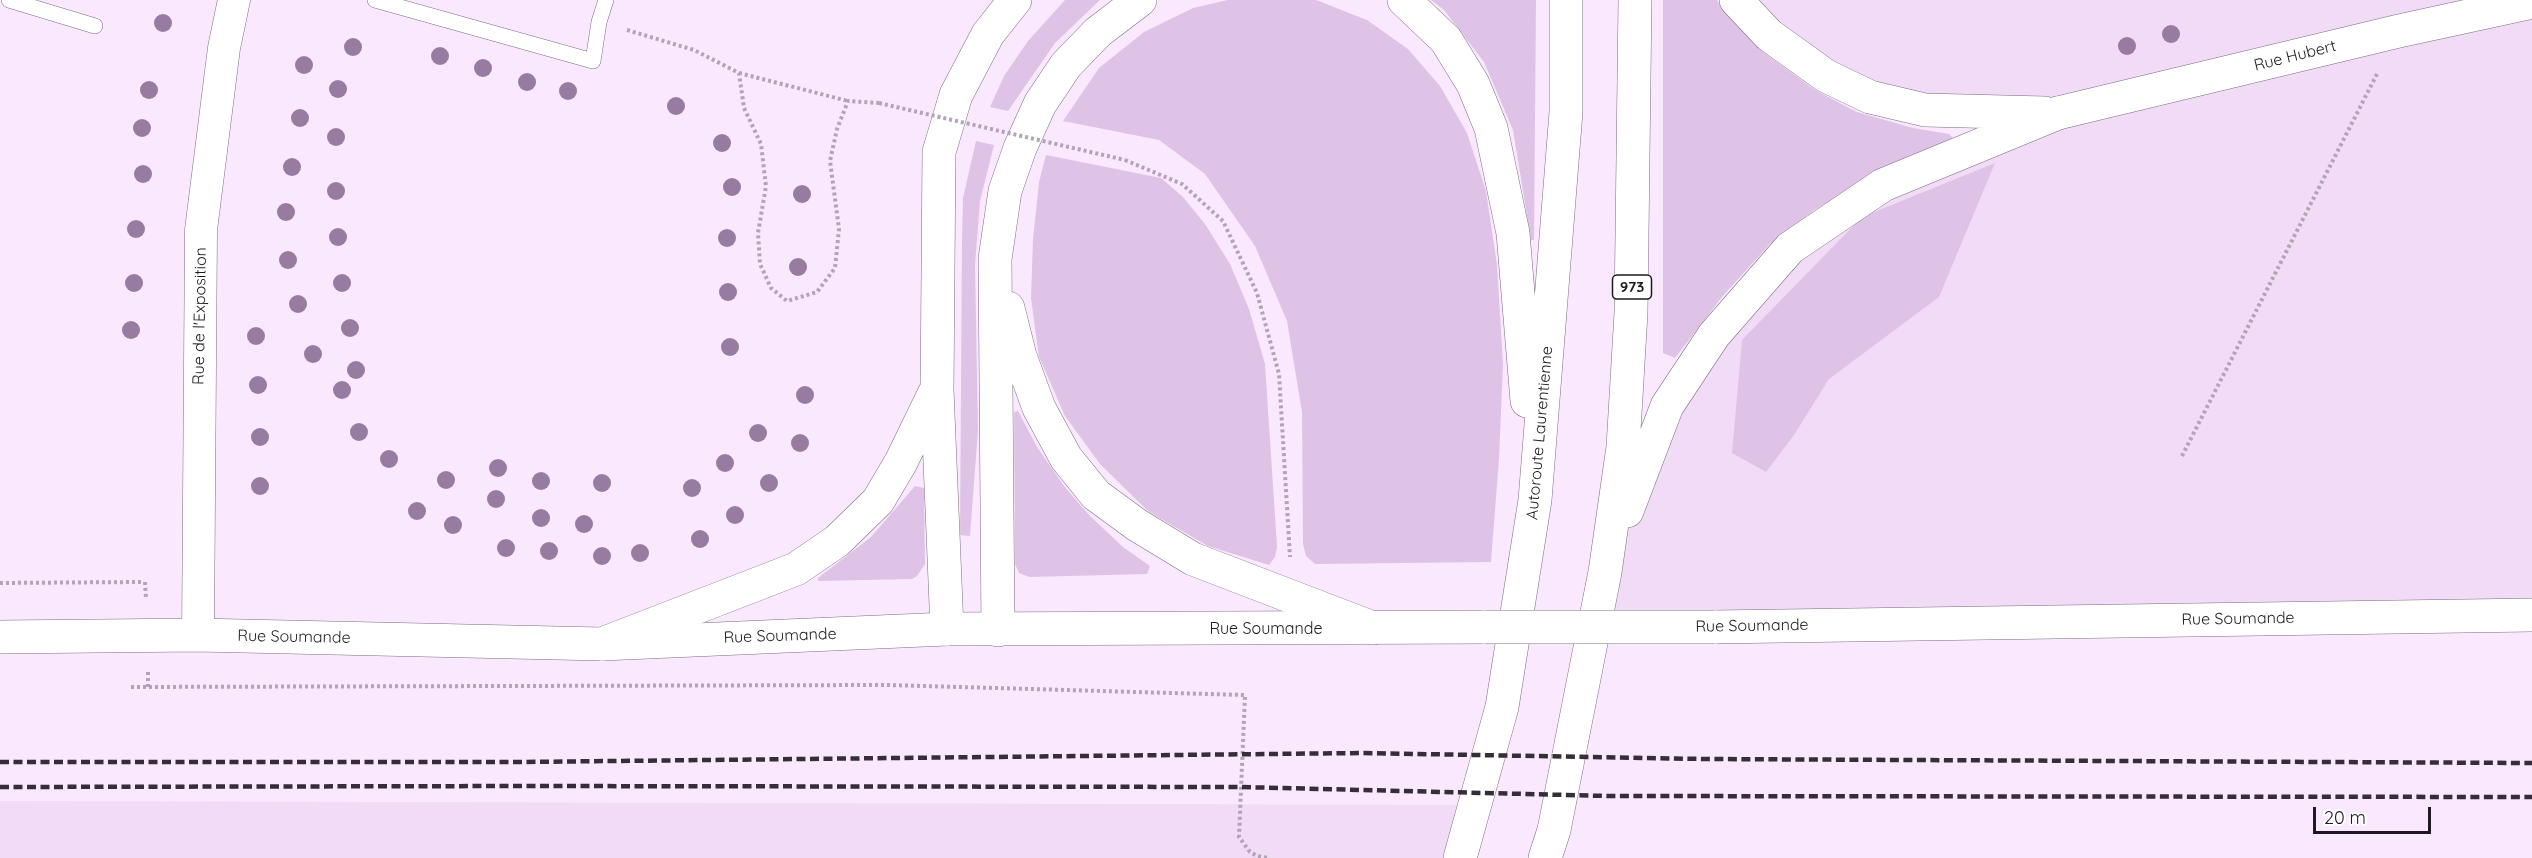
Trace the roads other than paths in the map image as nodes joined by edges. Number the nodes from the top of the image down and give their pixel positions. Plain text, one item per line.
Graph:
1 (9, 0) edge
2 (234, 0) edge
3 (375, 0) edge
4 (606, 0) edge
5 (1015, 0) edge
6 (1140, 0) edge
7 (1404, 0) edge
8 (1566, 0) edge
9 (1635, 0) edge
10 (1736, 0) edge
11 (2532, 2) edge
12 (95, 26) dead end
13 (2058, 114) junction
14 (995, 259) junction
15 (937, 390) junction
16 (1535, 500) junction
17 (1605, 572) junction
18 (2532, 615) edge
19 (1373, 628) junction
20 (946, 629) junction
21 (998, 630) junction
22 (198, 635) junction
23 (0, 637) edge
24 (602, 644) junction
25 (1460, 858) edge
26 (1545, 858) edge

1 - 12 lane
2 - 22 street, Rue de l'Exposition
3 - 4 lane
5 - 15 main road
6 - 14 main road
7 - 16 main road
8 - 16 main road, Autoroute Laurentienne
9 - 17 main road, 973
10 - 13 main road
11 - 13 main road, Rue Hubert
13 - 17 main road
14 - 19 main road
14 - 21 main road
15 - 20 main road
15 - 24 main road
16 - 25 main road, Autoroute Laurentienne
17 - 26 main road, 973
18 - 19 main road, Rue Soumande, bridge
19 - 21 main road, Rue Soumande
20 - 21 main road, Rue Soumande
20 - 24 main road, Rue Soumande
22 - 23 main road, Rue Soumande
22 - 24 main road, Rue Soumande

